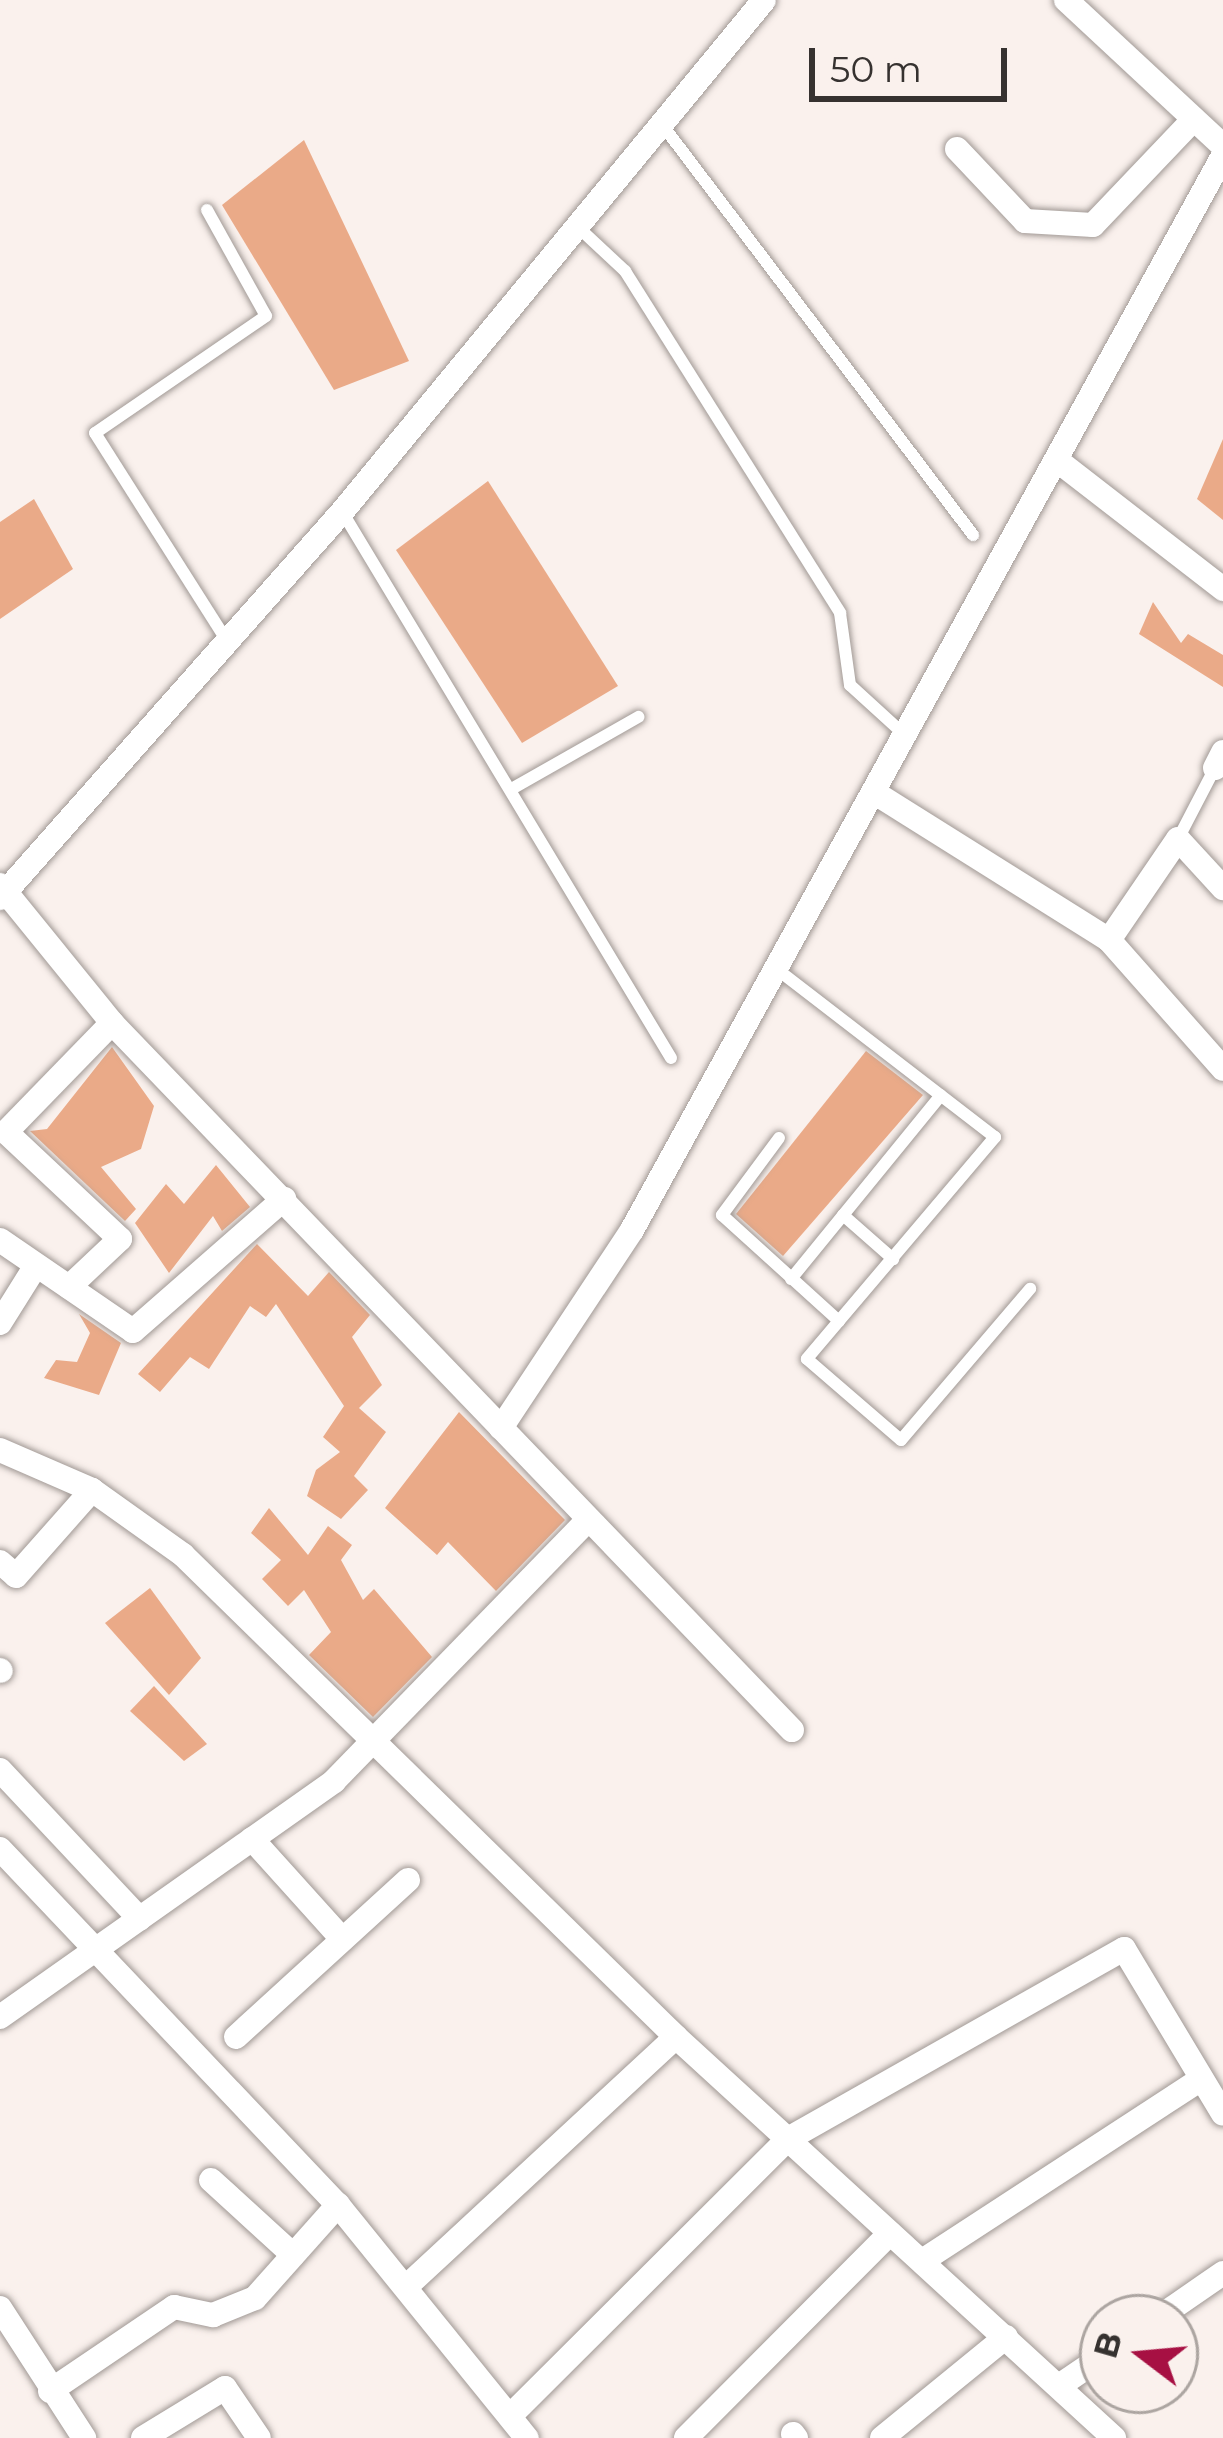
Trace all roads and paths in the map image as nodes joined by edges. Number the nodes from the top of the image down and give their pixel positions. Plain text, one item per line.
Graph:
1 (764, 0) edge
2 (1066, 0) edge
3 (1195, 119) junction
4 (664, 128) junction
5 (1223, 146) edge
6 (957, 149) dead end
7 (1223, 157) edge
8 (207, 210) dead end
9 (580, 229) junction
10 (1062, 464) junction
11 (342, 512) junction
12 (973, 535) dead end
13 (1223, 589) edge
14 (228, 644) junction
15 (638, 717) dead end
16 (908, 738) junction
17 (1219, 760) edge
18 (515, 788) junction
19 (874, 793) junction
20 (1178, 839) junction
21 (1223, 888) edge
22 (2, 892) edge
23 (1109, 940) junction
24 (778, 970) junction
25 (112, 1023) junction
26 (671, 1058) dead end
27 (1223, 1070) edge
28 (940, 1095) junction
29 (779, 1138) dead end
30 (284, 1199) junction
31 (843, 1215) junction
32 (0, 1240) edge
33 (892, 1259) junction
34 (35, 1267) junction
35 (791, 1279) junction
36 (69, 1287) junction
37 (1030, 1289) dead end
38 (839, 1321) junction
39 (0, 1323) edge
40 (501, 1428) junction
41 (0, 1450) edge
42 (92, 1490) junction
43 (586, 1522) junction
44 (0, 1562) edge
45 (792, 1730) dead end
46 (365, 1738) junction
47 (0, 1770) edge
48 (252, 1839) junction
49 (0, 1849) edge
50 (408, 1880) dead end
51 (140, 1919) junction
52 (342, 1939) junction
53 (91, 1955) junction
54 (0, 2017) edge
55 (236, 2037) dead end
56 (676, 2037) junction
57 (1200, 2080) junction
58 (1223, 2114) edge
59 (788, 2139) junction
60 (211, 2180) dead end
61 (338, 2205) junction
62 (890, 2233) junction
63 (293, 2255) junction
64 (922, 2260) junction
65 (1223, 2273) edge
66 (408, 2285) junction
67 (1193, 2294) edge
68 (2, 2316) edge
69 (1006, 2337) junction
70 (1079, 2372) edge
71 (1059, 2386) junction
72 (50, 2391) junction
73 (510, 2416) junction
74 (84, 2438) edge
75 (143, 2438) edge
76 (259, 2438) edge
77 (527, 2438) edge
78 (686, 2438) edge
79 (882, 2438) edge
80 (1114, 2438) edge

1 - 4 street
2 - 3 street
3 - 5 street
3 - 6 street
4 - 9 street
4 - 12 lane
7 - 10 street
8 - 14 lane
9 - 11 street
9 - 16 lane
10 - 13 street
10 - 16 street
11 - 14 street
11 - 18 lane
14 - 22 street
15 - 18 lane
16 - 19 street
17 - 20 lane
18 - 26 lane
19 - 23 street
19 - 24 street
20 - 21 street
20 - 23 street
22 - 25 street
23 - 27 street
24 - 28 lane
24 - 40 street
25 - 30 street
25 - 36 street
28 - 31 lane
28 - 33 lane
29 - 35 lane
30 - 36 street
30 - 40 street
31 - 33 lane
31 - 35 lane
32 - 34 street
33 - 38 lane
34 - 36 street
34 - 39 street
35 - 38 lane
37 - 38 lane
40 - 43 street
41 - 42 street
42 - 44 street
42 - 46 street
43 - 45 street
43 - 46 street
46 - 48 street
46 - 56 street
47 - 51 street
48 - 51 street
48 - 52 street
49 - 53 street
50 - 52 street
51 - 53 street
52 - 55 street
53 - 54 street
53 - 61 street
56 - 59 street
56 - 66 street
57 - 58 street
57 - 59 street
57 - 64 street
59 - 62 street
59 - 73 street
60 - 63 street
61 - 63 street
61 - 66 street
62 - 64 street
62 - 78 street
63 - 72 street
64 - 69 street
65 - 67 street
66 - 73 street
68 - 72 street
69 - 71 street
69 - 79 street
70 - 71 street
71 - 80 street
72 - 74 street
73 - 77 street
75 - 76 street

